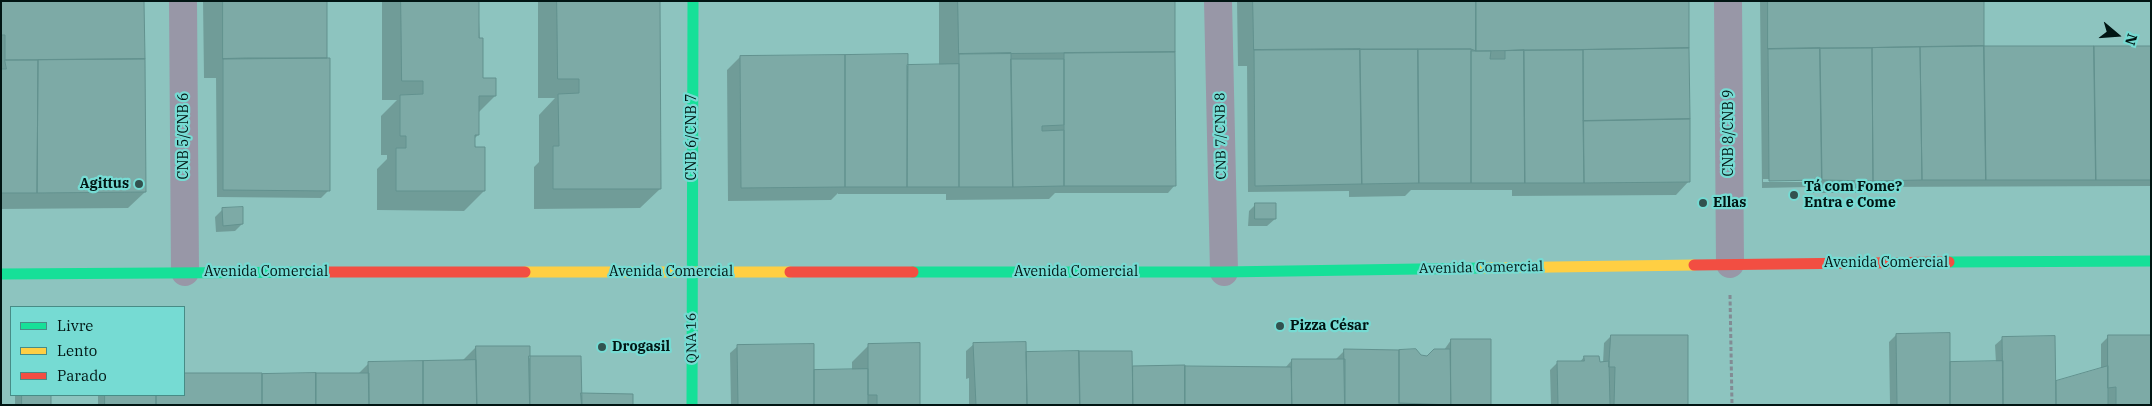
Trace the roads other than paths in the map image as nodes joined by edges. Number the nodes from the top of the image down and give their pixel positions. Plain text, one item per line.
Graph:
1 (183, 1) edge
2 (693, 1) edge
3 (1218, 1) edge
4 (1728, 1) edge
5 (2151, 262) edge
6 (1730, 264) junction
7 (185, 272) junction
8 (691, 272) junction
9 (1224, 272) junction
10 (1, 274) edge
11 (692, 405) edge

1 - 7 street, CNB 5/CNB 6
2 - 8 main road, CNB 6/CNB 7
3 - 9 street, CNB 7/CNB 8
4 - 6 street, CNB 8/CNB 9
5 - 6 main road, Avenida Comercial
6 - 9 main road, Avenida Comercial
7 - 8 main road, Avenida Comercial
7 - 10 main road, Avenida Comercial
8 - 9 main road, Avenida Comercial
8 - 11 main road, QNA 16

